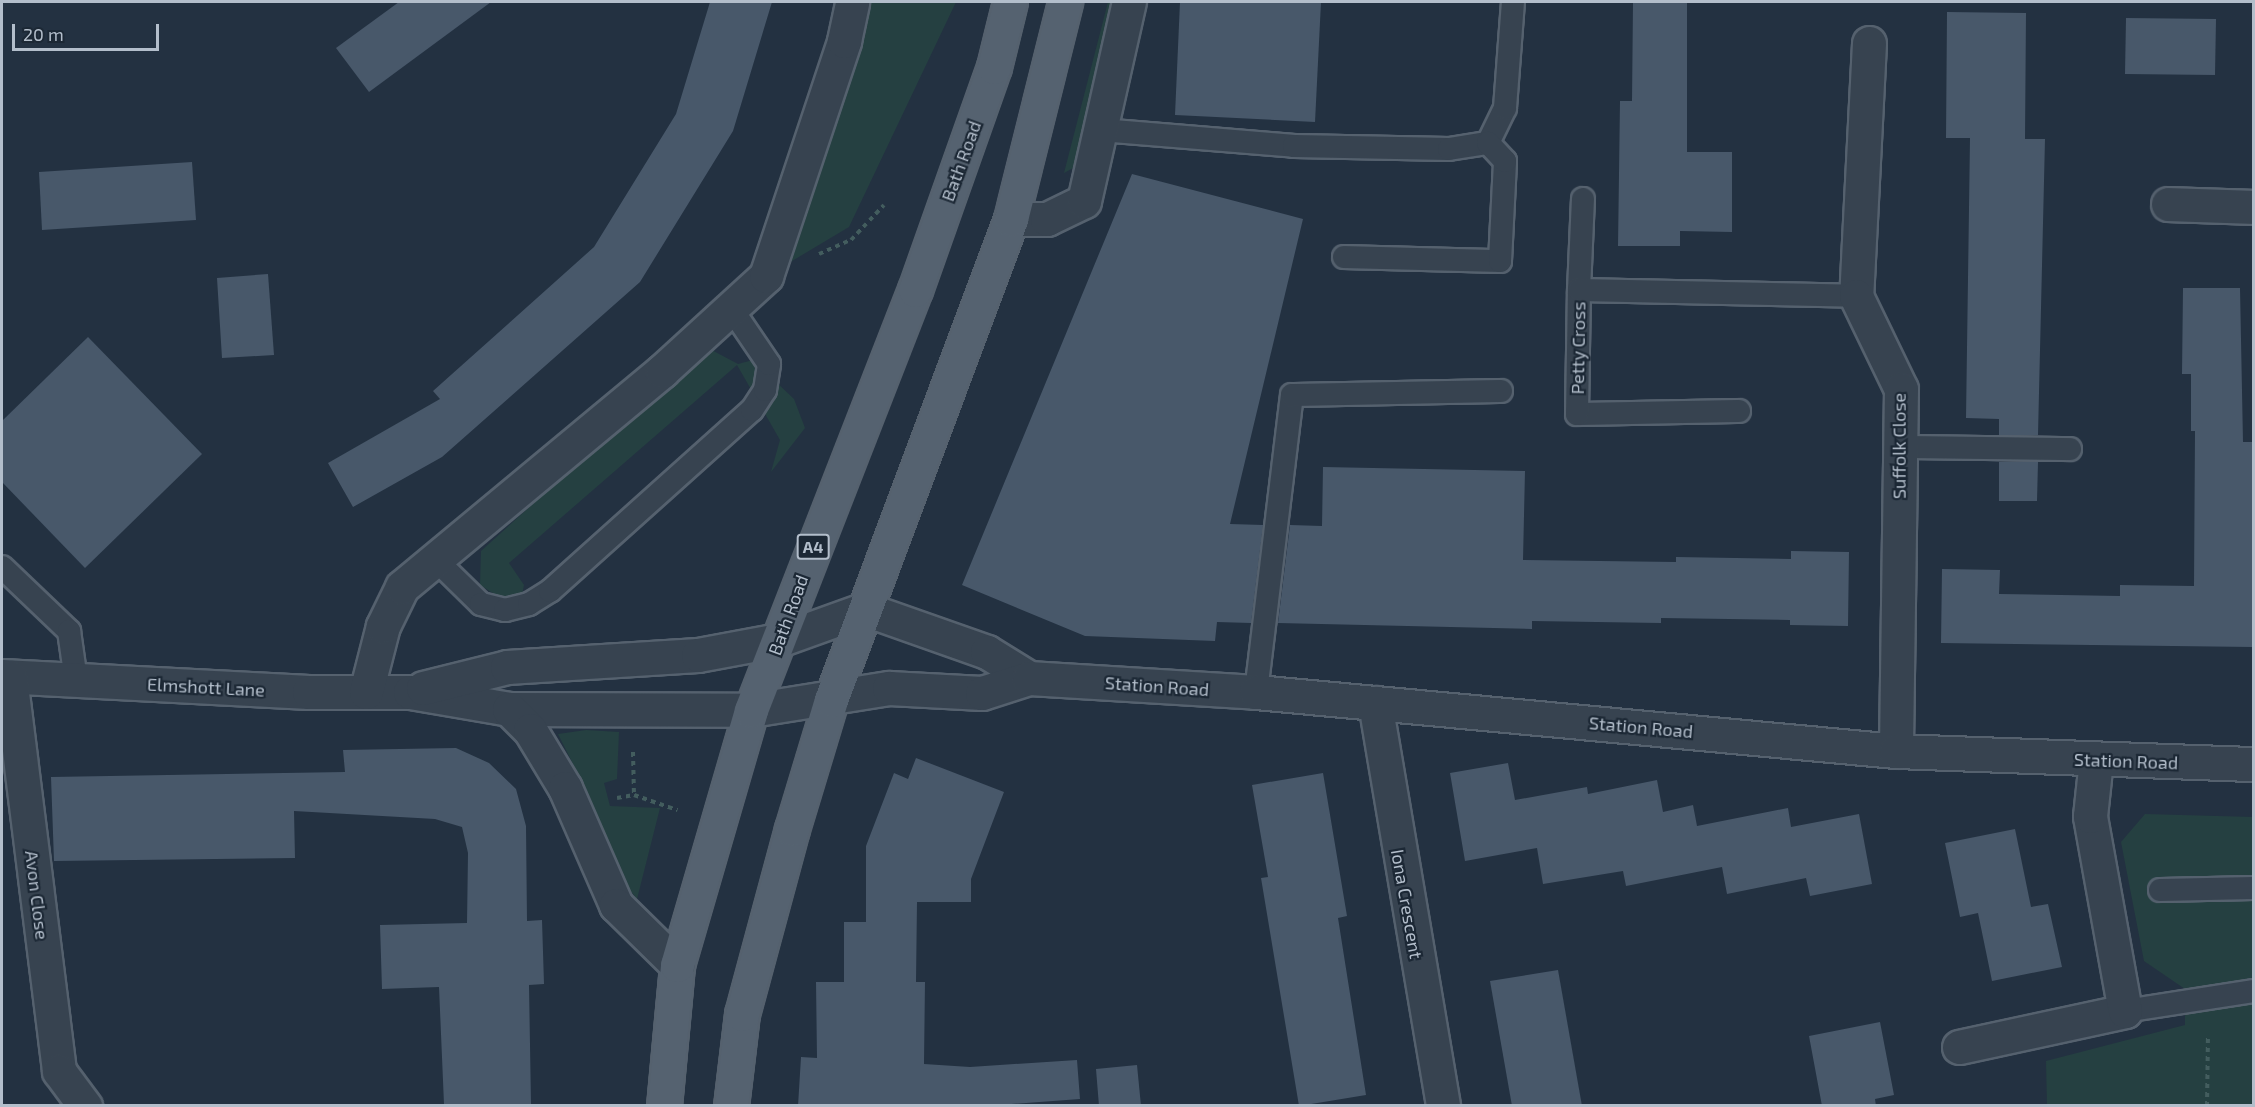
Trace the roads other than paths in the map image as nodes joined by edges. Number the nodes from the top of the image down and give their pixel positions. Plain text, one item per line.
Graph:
1 (852, 2) edge
2 (1010, 2) edge
3 (1065, 2) edge
4 (1129, 2) edge
5 (1513, 2) edge
6 (1869, 43) dead end
7 (1101, 130) junction
8 (1488, 143) junction
9 (1583, 199) dead end
10 (2168, 204) dead end
11 (2253, 207) edge
12 (1011, 219) junction
13 (1344, 257) dead end
14 (1579, 290) junction
15 (1856, 296) junction
16 (731, 308) junction
17 (1501, 391) dead end
18 (1738, 411) dead end
19 (1900, 447) junction
20 (2070, 449) dead end
21 (435, 560) junction
22 (2, 567) edge
23 (865, 609) junction
24 (779, 640) junction
25 (6, 677) edge
26 (1029, 678) junction
27 (76, 680) junction
28 (366, 692) junction
29 (410, 692) junction
30 (1256, 692) junction
31 (831, 700) junction
32 (1375, 703) junction
33 (509, 709) junction
34 (751, 710) junction
35 (1896, 751) junction
36 (2096, 760) junction
37 (2253, 764) edge
38 (2253, 888) edge
39 (2160, 890) dead end
40 (677, 965) junction
41 (2253, 991) edge
42 (2125, 1011) junction
43 (1959, 1047) dead end
44 (85, 1106) edge
45 (664, 1106) edge
46 (731, 1106) edge
47 (1443, 1106) edge

1 - 16 street
2 - 24 main road, Bath Road / A4
3 - 12 main road
4 - 7 street
5 - 8 lane
6 - 15 street, Suffolk Close
7 - 8 lane
7 - 12 street
8 - 13 lane
9 - 14 lane
10 - 11 street
12 - 23 main road
14 - 15 lane, Petty Cross
14 - 18 lane, Petty Cross
15 - 19 street, Suffolk Close
16 - 21 street
16 - 21 lane
17 - 30 lane
19 - 20 lane
19 - 35 street, Suffolk Close
21 - 28 street
22 - 27 lane
23 - 24 street
23 - 26 street, Station Road
23 - 31 main road
24 - 29 street, Elmshott Lane
24 - 34 main road, Bath Road / A4
25 - 27 street, Elmshott Lane
25 - 44 street, Avon Close
26 - 30 street, Station Road
26 - 31 street, Station Road
27 - 28 street, Elmshott Lane
28 - 29 street, Elmshott Lane
29 - 33 street, Elmshott Lane
30 - 32 street, Station Road
31 - 34 street, Station Road
31 - 46 main road
32 - 35 street, Station Road
32 - 47 street, Iona Crescent
33 - 34 street, Elmshott Lane
33 - 40 street
34 - 40 main road, Bath Road / A4
35 - 36 street, Station Road
36 - 37 street, Station Road
36 - 42 street
38 - 39 lane
40 - 45 main road, Bath Road / A4
41 - 42 lane
42 - 43 street

